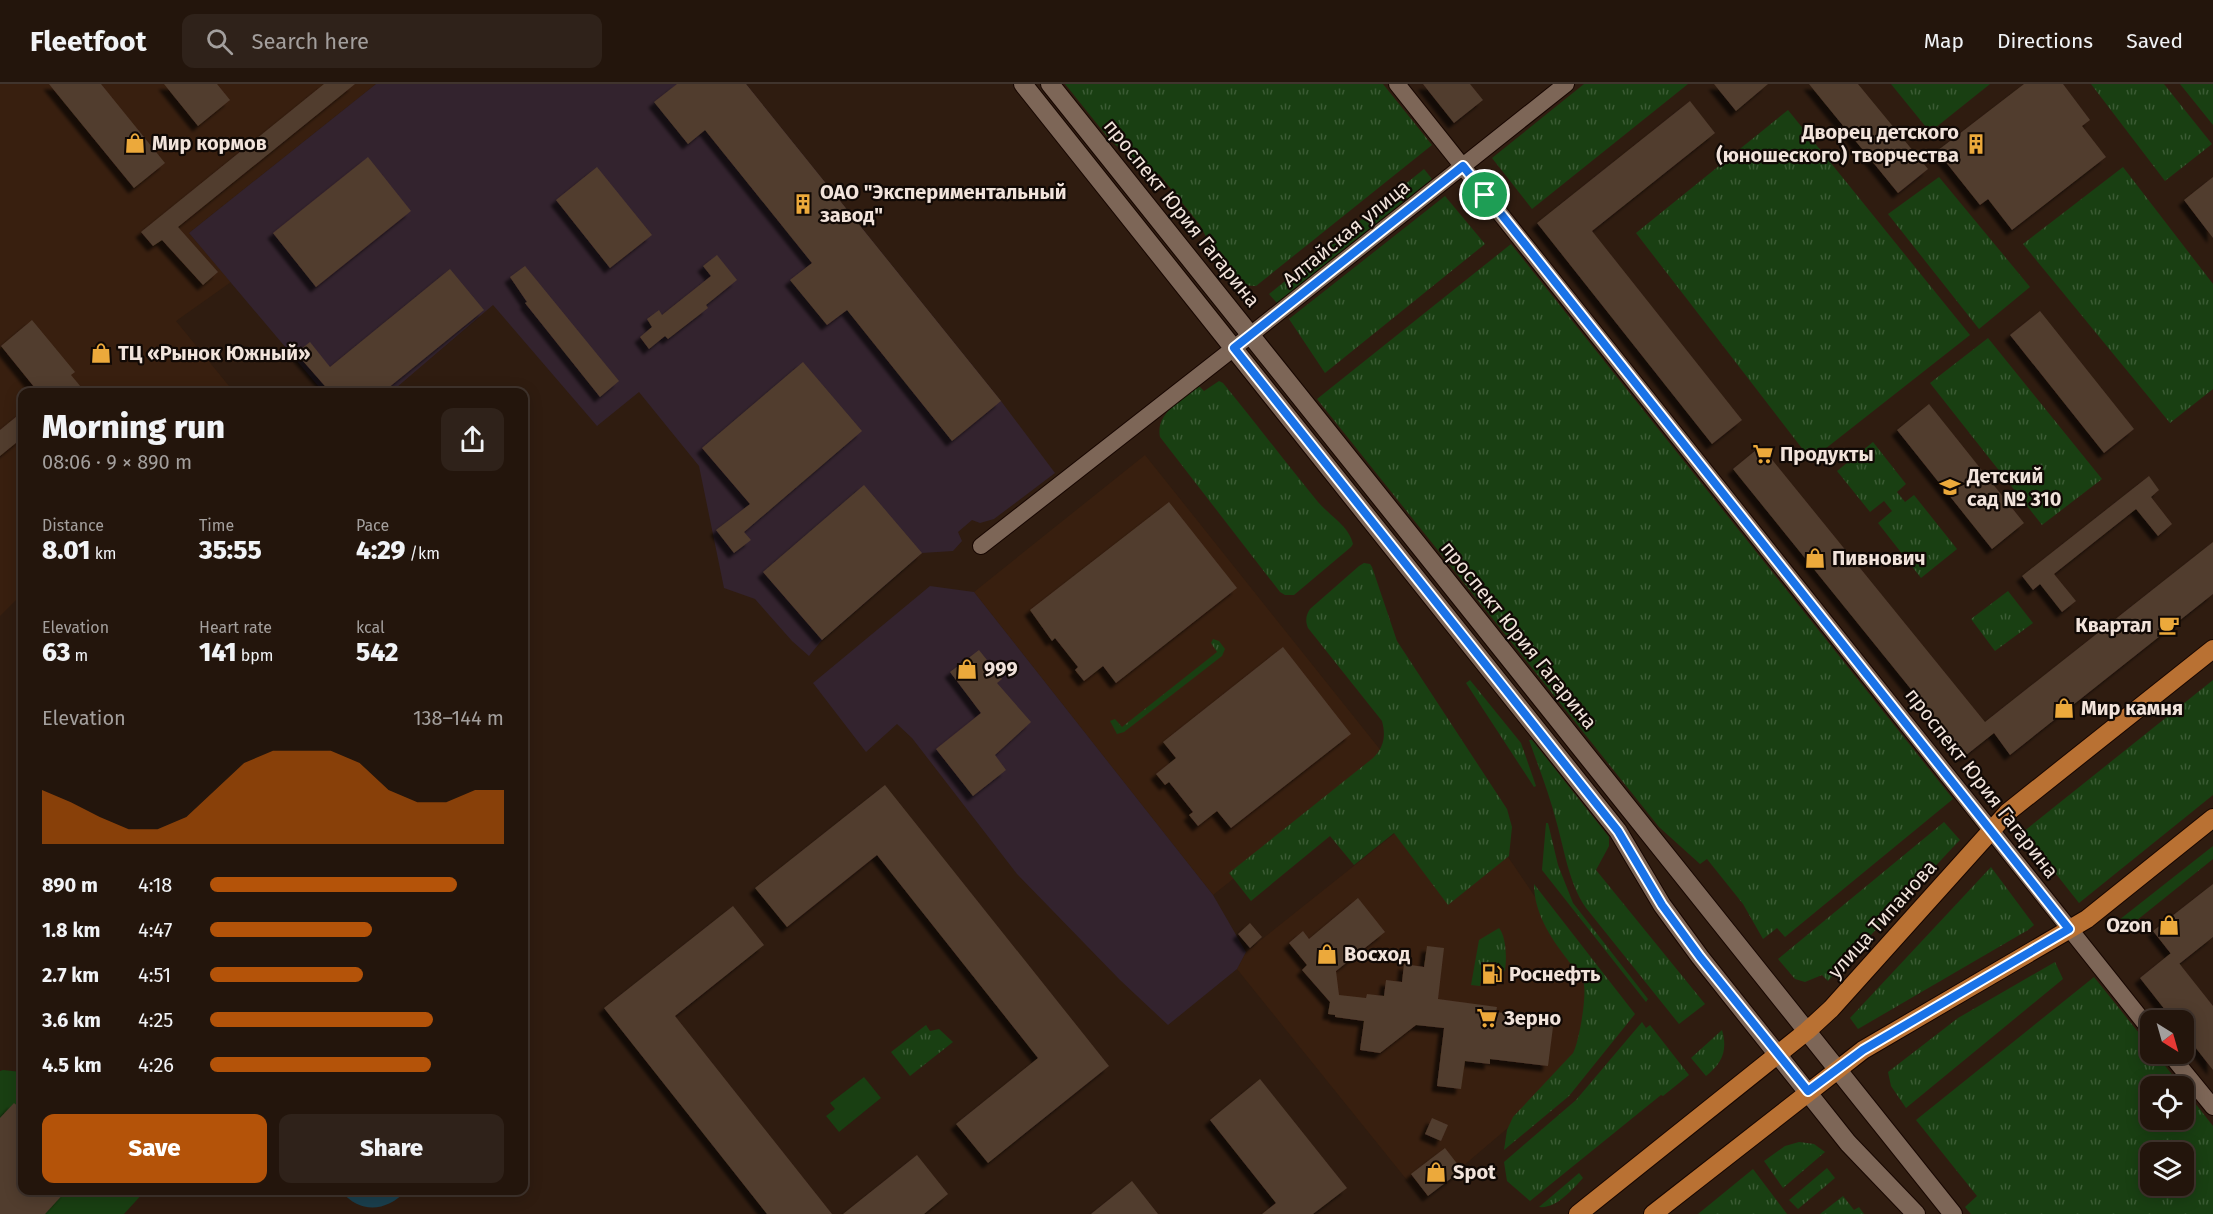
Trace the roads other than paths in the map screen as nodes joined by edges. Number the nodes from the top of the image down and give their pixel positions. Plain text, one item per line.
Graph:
1 (1023, 84) edge
2 (1050, 84) edge
3 (1397, 84) edge
4 (1566, 84) edge
5 (1463, 166) junction
6 (1252, 334) junction
7 (1234, 348) junction
8 (981, 546) dead end
9 (2213, 649) edge
10 (2213, 819) edge
11 (1992, 832) junction
12 (2069, 929) junction
13 (2140, 1016) edge
14 (1807, 1031) junction
15 (1778, 1055) junction
16 (2178, 1064) edge
17 (1837, 1069) junction
18 (1808, 1091) junction
19 (2213, 1107) edge
20 (1657, 1212) edge
21 (1912, 1212) edge
22 (1578, 1214) edge
23 (1953, 1214) edge

1 - 7 main road
2 - 6 main road, проспект Юрия Гагарина
3 - 5 street, проспект Юрия Гагарина
4 - 5 street, Алтайская улица
5 - 6 street, Алтайская улица
5 - 11 street, проспект Юрия Гагарина
6 - 7 street, Алтайская улица
6 - 14 main road, проспект Юрия Гагарина
7 - 8 street, Алтайская улица
7 - 15 main road
9 - 11 main road, улица Типанова
10 - 12 main road
11 - 12 street, проспект Юрия Гагарина
11 - 14 main road, улица Типанова
12 - 13 street, проспект Юрия Гагарина
12 - 17 main road
14 - 15 main road, улица Типанова
14 - 17 main road, проспект Юрия Гагарина
15 - 18 main road
15 - 22 main road, улица Типанова
16 - 19 street
17 - 18 main road
17 - 23 main road, проспект Юрия Гагарина
18 - 20 main road
18 - 21 main road

